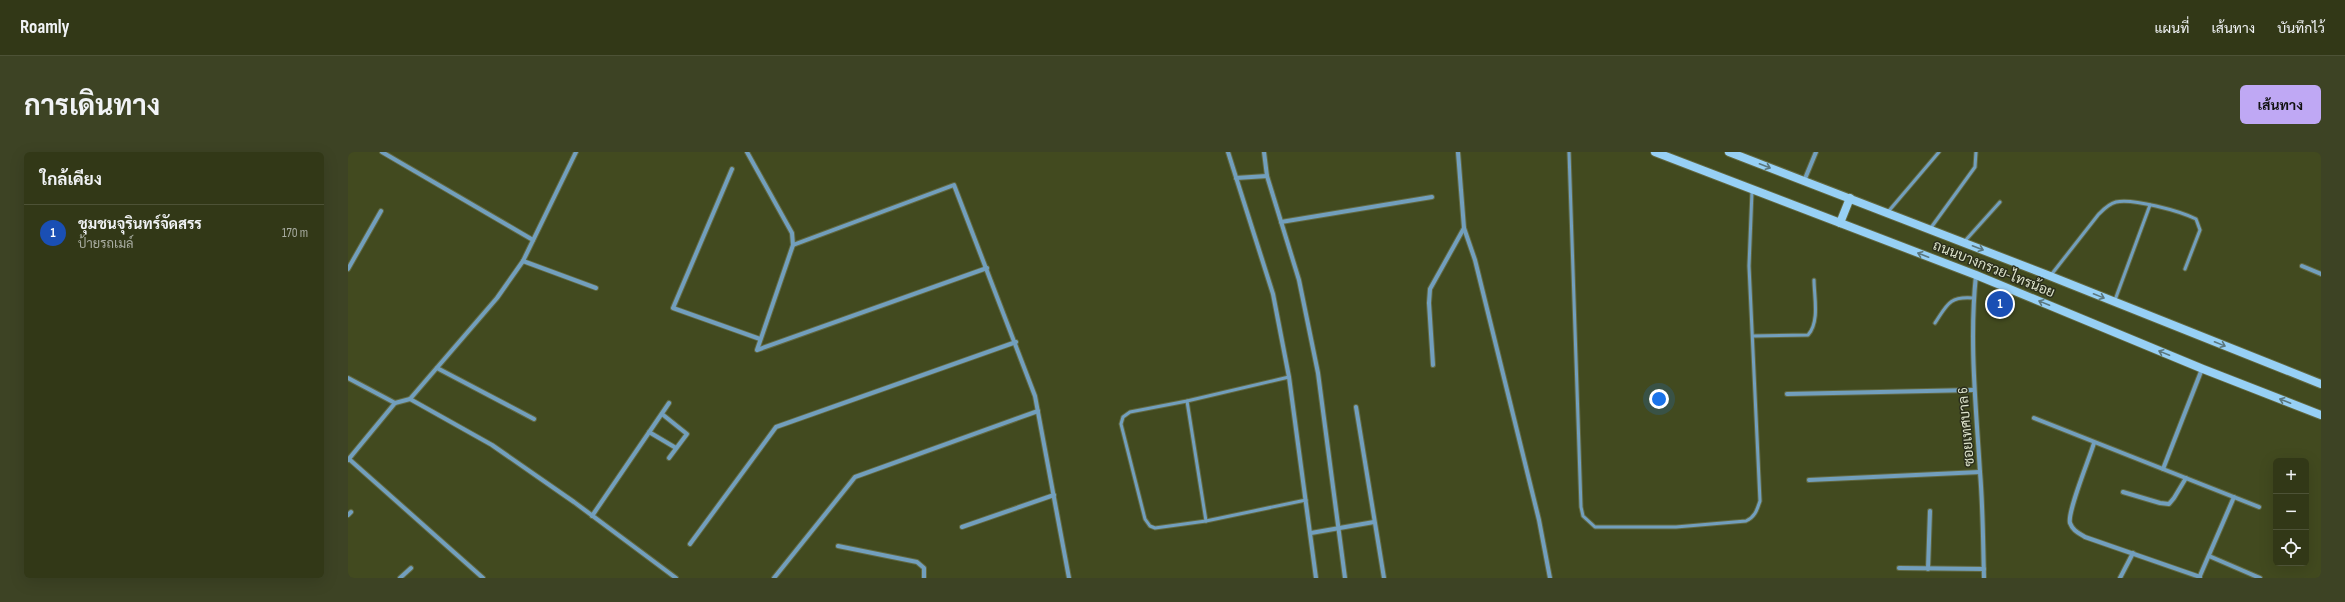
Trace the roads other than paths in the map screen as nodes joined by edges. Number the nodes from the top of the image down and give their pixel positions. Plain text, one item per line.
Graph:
1 (382, 152) edge
2 (576, 152) edge
3 (747, 152) edge
4 (1228, 152) edge
5 (1264, 152) edge
6 (1458, 152) edge
7 (1568, 152) edge
8 (1655, 152) edge
9 (1729, 152) edge
10 (1816, 152) edge
11 (1939, 152) edge
12 (1976, 152) edge
13 (732, 169) dead end
14 (1267, 176) junction
15 (1236, 178) junction
16 (1804, 181) junction
17 (1752, 188) junction
18 (1432, 197) dead end
19 (1850, 198) junction
20 (2000, 202) dead end
21 (2150, 205) junction
22 (381, 211) dead end
23 (1887, 213) junction
24 (1281, 222) junction
25 (1840, 223) junction
26 (1464, 228) junction
27 (1930, 229) junction
28 (533, 240) junction
29 (1964, 242) junction
30 (793, 245) junction
31 (523, 261) junction
32 (2302, 266) dead end
33 (987, 268) junction
34 (348, 269) edge
35 (2185, 269) dead end
36 (2321, 274) edge
37 (1976, 275) junction
38 (2050, 276) junction
39 (1814, 280) dead end
40 (596, 288) dead end
41 (1973, 298) junction
42 (2114, 302) junction
43 (1935, 323) dead end
44 (1752, 336) junction
45 (760, 339) junction
46 (1016, 342) junction
47 (1433, 365) dead end
48 (437, 368) junction
49 (2203, 369) junction
50 (1289, 377) junction
51 (348, 378) edge
52 (2321, 384) edge
53 (1973, 390) junction
54 (1787, 394) dead end
55 (410, 399) junction
56 (1187, 401) junction
57 (396, 403) junction
58 (669, 403) dead end
59 (1356, 407) dead end
60 (1038, 411) junction
61 (662, 414) junction
62 (2321, 415) edge
63 (2034, 418) dead end
64 (534, 419) dead end
65 (650, 432) junction
66 (2094, 443) junction
67 (676, 448) junction
68 (669, 458) dead end
69 (348, 459) edge
70 (2163, 469) junction
71 (1980, 472) junction
72 (2186, 478) junction
73 (1809, 480) dead end
74 (2123, 492) dead end
75 (1054, 495) junction
76 (2234, 497) junction
77 (1306, 500) junction
78 (2259, 507) dead end
79 (1930, 511) dead end
80 (592, 516) junction
81 (1206, 521) junction
82 (1374, 522) junction
83 (962, 527) dead end
84 (1338, 529) junction
85 (1310, 533) junction
86 (690, 544) dead end
87 (838, 546) dead end
88 (2133, 553) junction
89 (2208, 556) junction
90 (410, 568) dead end
91 (1899, 568) dead end
92 (1928, 568) junction
93 (1984, 569) junction
94 (400, 578) edge
95 (483, 578) edge
96 (676, 578) edge
97 (774, 578) edge
98 (924, 578) edge
99 (1069, 578) edge
100 (1316, 578) edge
101 (1345, 578) edge
102 (1384, 578) edge
103 (1550, 578) edge
104 (1984, 578) edge
105 (2120, 578) edge
106 (2200, 578) edge
107 (2260, 578) edge

1 - 28 street
2 - 28 street
3 - 30 street
4 - 15 street
5 - 14 street
6 - 26 street
7 - 44 lane
8 - 17 main road, ถนนบางกรวย-ไทรน้อย
9 -> 16 main road, ถนนบางกรวย-ไทรน้อย
10 - 16 street
11 - 23 lane
12 - 27 lane
13 - 45 street
14 - 15 street
14 - 24 street
15 - 50 street
16 - 19 main road, ถนนบางกรวย-ไทรน้อย
17 - 25 main road, ถนนบางกรวย-ไทรน้อย
17 - 44 lane
18 - 24 street
19 - 23 main road, ถนนบางกรวย-ไทรน้อย
19 - 25 main road
20 - 29 lane
21 - 35 lane
21 - 38 lane
21 - 42 lane
22 - 34 street
23 - 27 main road, ถนนบางกรวย-ไทรน้อย
24 - 84 street
37 -> 25 main road, ถนนบางกรวย-ไทรน้อย
26 - 47 street
26 - 103 street
27 - 29 main road, ถนนบางกรวย-ไทรน้อย
28 - 31 street
29 -> 38 main road, ถนนบางกรวย-ไทรน้อย
30 - 33 street
30 - 45 street
31 - 40 street
31 - 48 street
32 - 36 street
33 - 45 street
33 - 46 street
37 - 41 street, ซอยเทศบาล 6
49 -> 37 main road, ถนนบางกรวย-ไทรน้อย
38 -> 42 main road, ถนนบางกรวย-ไทรน้อย
39 - 44 lane
41 - 43 lane
41 - 53 street, ซอยเทศบาล 6
42 -> 52 main road, ถนนบางกรวย-ไทรน้อย
46 - 60 street
46 - 86 street
48 - 55 street
48 - 64 street
62 -> 49 main road, ถนนบางกรวย-ไทรน้อย
49 - 70 street
50 - 56 lane
50 - 77 street
51 - 57 street
53 - 54 street
53 - 71 street, ซอยเทศบาล 6
55 - 57 street
55 - 80 street
56 - 81 lane
56 - 81 lane
57 - 69 street
58 - 61 street
59 - 82 street
60 - 75 street
60 - 97 street
61 - 65 street
61 - 67 street
63 - 66 street
65 - 67 street
65 - 80 street
66 - 70 street
66 - 88 street
67 - 68 street
69 - 95 street
70 - 72 street
71 - 73 street
71 - 93 street, ซอยเทศบาล 6
72 - 74 street
72 - 76 street
75 - 83 street
75 - 99 street
76 - 78 street
76 - 89 street
77 - 81 lane
77 - 85 street
79 - 92 street
80 - 96 street
82 - 84 street
82 - 102 street
84 - 85 street
84 - 101 street
85 - 100 street
87 - 98 street
88 - 105 street
88 - 106 street
89 - 106 street
89 - 107 street
90 - 94 street
91 - 92 street
92 - 93 street
93 - 104 street, ซอยเทศบาล 6

